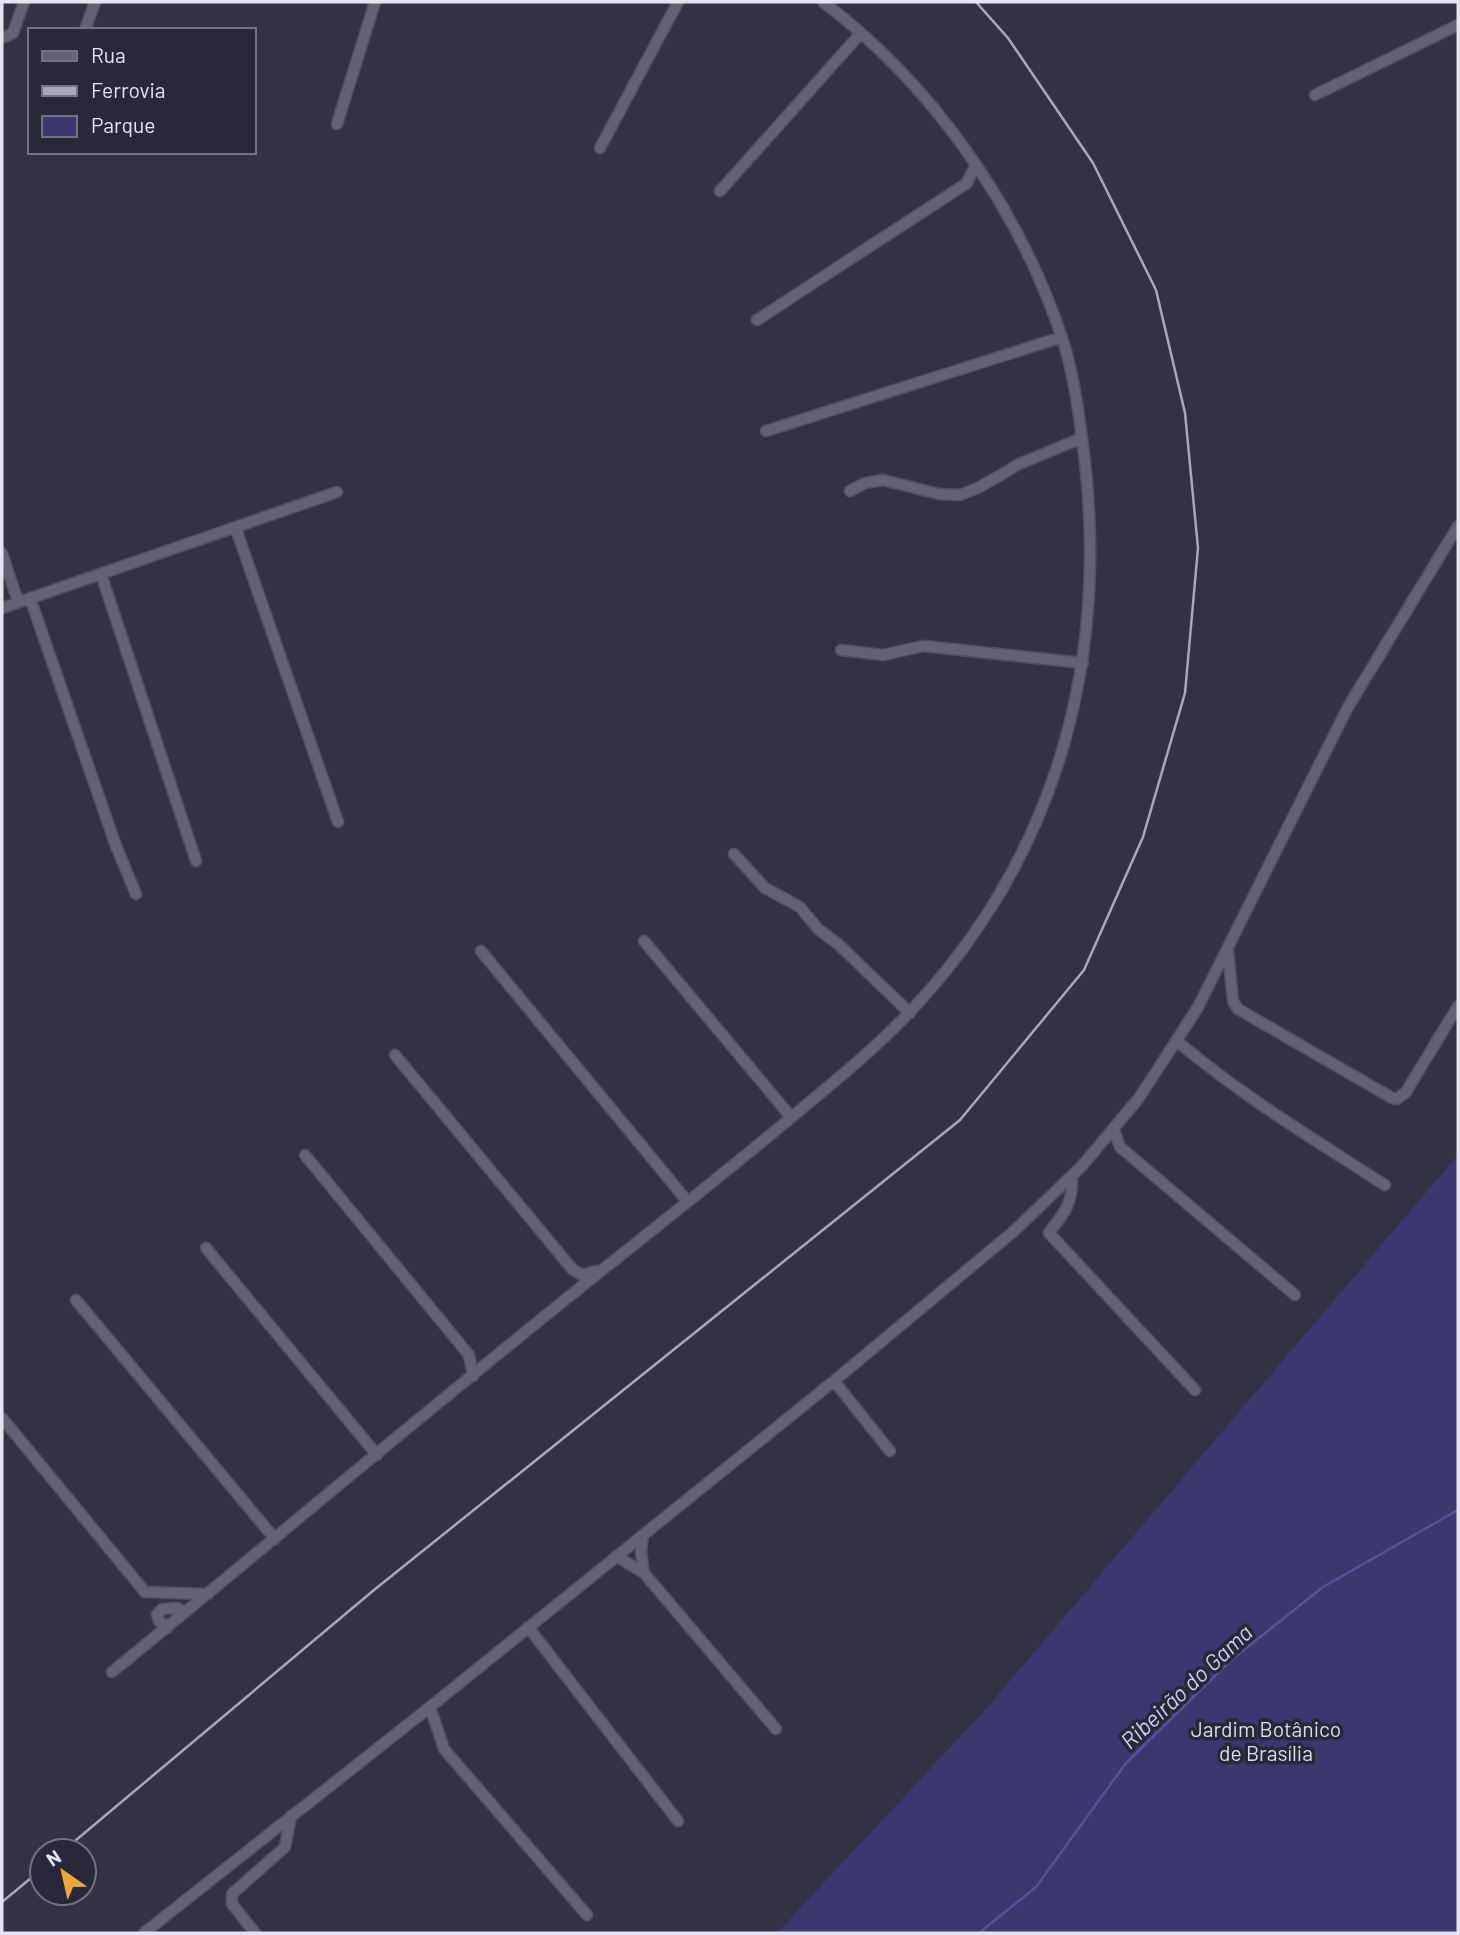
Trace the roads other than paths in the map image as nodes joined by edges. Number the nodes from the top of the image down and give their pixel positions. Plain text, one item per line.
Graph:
1 (24, 2) edge
2 (95, 2) edge
3 (375, 2) edge
4 (678, 2) edge
5 (823, 2) edge
6 (1458, 25) edge
7 (86, 28) edge
8 (861, 33) junction
9 (2, 38) edge
10 (1315, 95) dead end
11 (337, 124) dead end
12 (600, 148) dead end
13 (975, 166) junction
14 (967, 183) junction
15 (987, 183) junction
16 (720, 191) dead end
17 (757, 320) dead end
18 (1062, 337) junction
19 (766, 431) dead end
20 (1082, 438) junction
21 (850, 491) dead end
22 (337, 492) dead end
23 (1458, 526) edge
24 (236, 529) junction
25 (2, 553) edge
26 (101, 574) junction
27 (30, 598) junction
28 (18, 602) junction
29 (2, 608) edge
30 (841, 650) dead end
31 (1083, 663) junction
32 (338, 822) dead end
33 (734, 854) dead end
34 (196, 861) dead end
35 (136, 894) dead end
36 (644, 941) dead end
37 (1227, 950) junction
38 (481, 951) dead end
39 (1458, 1006) edge
40 (910, 1013) junction
41 (1177, 1041) junction
42 (395, 1055) dead end
43 (791, 1117) junction
44 (1114, 1130) junction
45 (1101, 1146) junction
46 (1120, 1147) junction
47 (305, 1155) dead end
48 (1072, 1176) junction
49 (1385, 1185) dead end
50 (688, 1202) junction
51 (206, 1248) dead end
52 (607, 1266) junction
53 (1295, 1295) dead end
54 (76, 1300) dead end
55 (469, 1355) junction
56 (490, 1361) junction
57 (473, 1376) junction
58 (834, 1381) junction
59 (1195, 1390) dead end
60 (2, 1418) edge
61 (890, 1451) dead end
62 (377, 1455) junction
63 (643, 1535) junction
64 (275, 1539) junction
65 (616, 1556) junction
66 (644, 1573) junction
67 (208, 1594) junction
68 (185, 1612) junction
69 (528, 1627) junction
70 (167, 1628) junction
71 (112, 1672) dead end
72 (430, 1707) junction
73 (776, 1729) dead end
74 (291, 1816) junction
75 (678, 1821) dead end
76 (587, 1915) dead end
77 (144, 1933) edge
78 (255, 1933) edge

1 - 9 street
2 - 7 street
3 - 11 street
4 - 12 street
5 - 8 street
6 - 10 street
8 - 13 street
8 - 16 street
13 - 14 street
13 - 15 street
14 - 15 street
14 - 17 street
15 - 18 street
18 - 19 street
18 - 20 street
20 - 21 street
20 - 31 street
22 - 24 street
23 - 37 street
24 - 26 street
24 - 32 street
25 - 28 street
26 - 27 street
26 - 34 street
27 - 28 street
27 - 35 street
28 - 29 street
30 - 31 street
31 - 40 street
33 - 40 street
36 - 43 street
37 - 39 street
37 - 41 street
38 - 50 street
40 - 43 street
41 - 44 street
41 - 49 street
42 - 52 street
43 - 50 street
44 - 45 street
44 - 46 street
45 - 46 street
45 - 48 street
46 - 53 street
47 - 55 street
48 - 58 street
48 - 59 street
50 - 52 street
51 - 62 street
52 - 56 street
54 - 64 street
55 - 56 street
55 - 57 street
56 - 57 street
57 - 62 street
58 - 61 street
58 - 63 street
60 - 67 street
62 - 64 street
63 - 65 street
63 - 66 street
64 - 67 street
65 - 66 street
65 - 69 street
66 - 73 street
67 - 68 street
68 - 70 street
68 - 70 street
69 - 72 street
69 - 75 street
70 - 71 street
72 - 74 street
72 - 76 street
74 - 77 street
74 - 78 street

